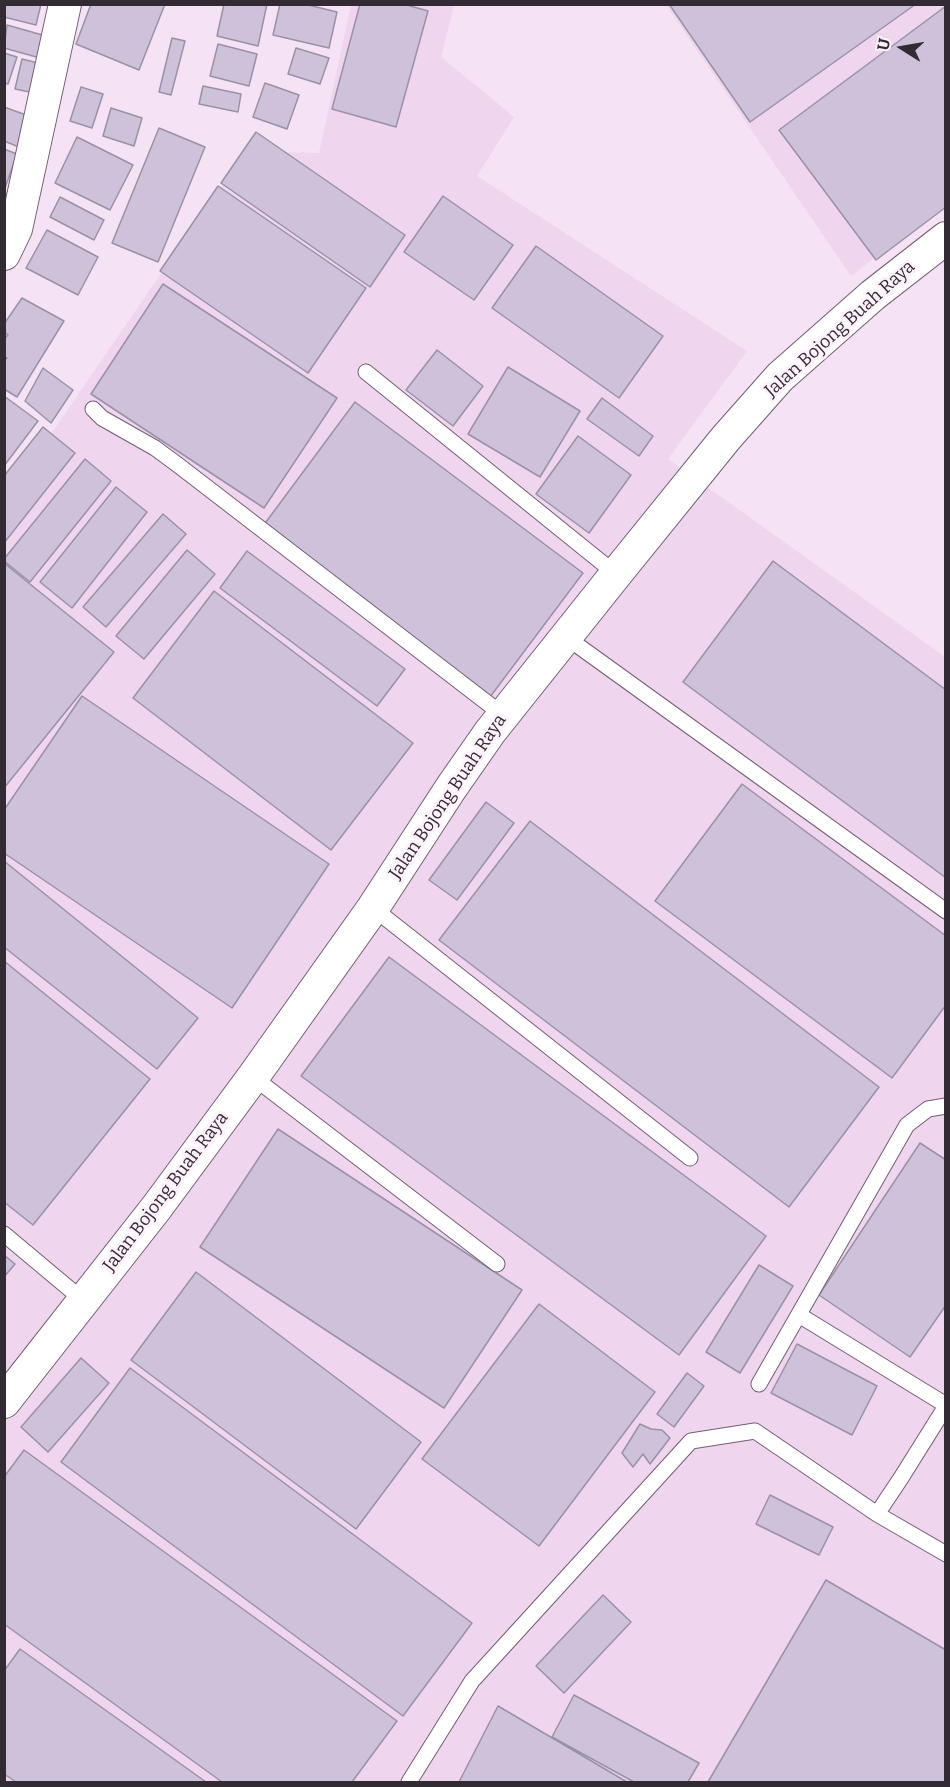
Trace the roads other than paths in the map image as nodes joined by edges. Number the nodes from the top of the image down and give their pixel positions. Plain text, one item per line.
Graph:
1 (65, 4) edge
2 (945, 238) edge
3 (4, 254) edge
4 (366, 372) dead end
5 (93, 409) dead end
6 (616, 574) junction
7 (566, 637) junction
8 (503, 715) junction
9 (373, 908) junction
10 (945, 911) edge
11 (253, 1077) junction
12 (945, 1106) edge
13 (690, 1158) dead end
14 (4, 1234) edge
15 (497, 1264) dead end
16 (84, 1301) junction
17 (799, 1315) junction
18 (759, 1384) dead end
19 (4, 1402) edge
20 (945, 1405) edge
21 (877, 1514) junction
22 (945, 1554) edge
23 (409, 1782) edge

1 - 3 street
2 - 6 street, Jalan Bojong Buah Raya
4 - 6 lane
5 - 8 lane
6 - 7 street, Jalan Bojong Buah Raya
7 - 8 street, Jalan Bojong Buah Raya
7 - 10 lane
8 - 9 street, Jalan Bojong Buah Raya
9 - 11 street, Jalan Bojong Buah Raya
9 - 13 lane
11 - 15 lane
11 - 16 street, Jalan Bojong Buah Raya
12 - 17 lane
14 - 16 lane
16 - 19 street, Jalan Bojong Buah Raya
17 - 18 lane
17 - 20 lane
20 - 21 lane
21 - 22 lane
21 - 23 lane

